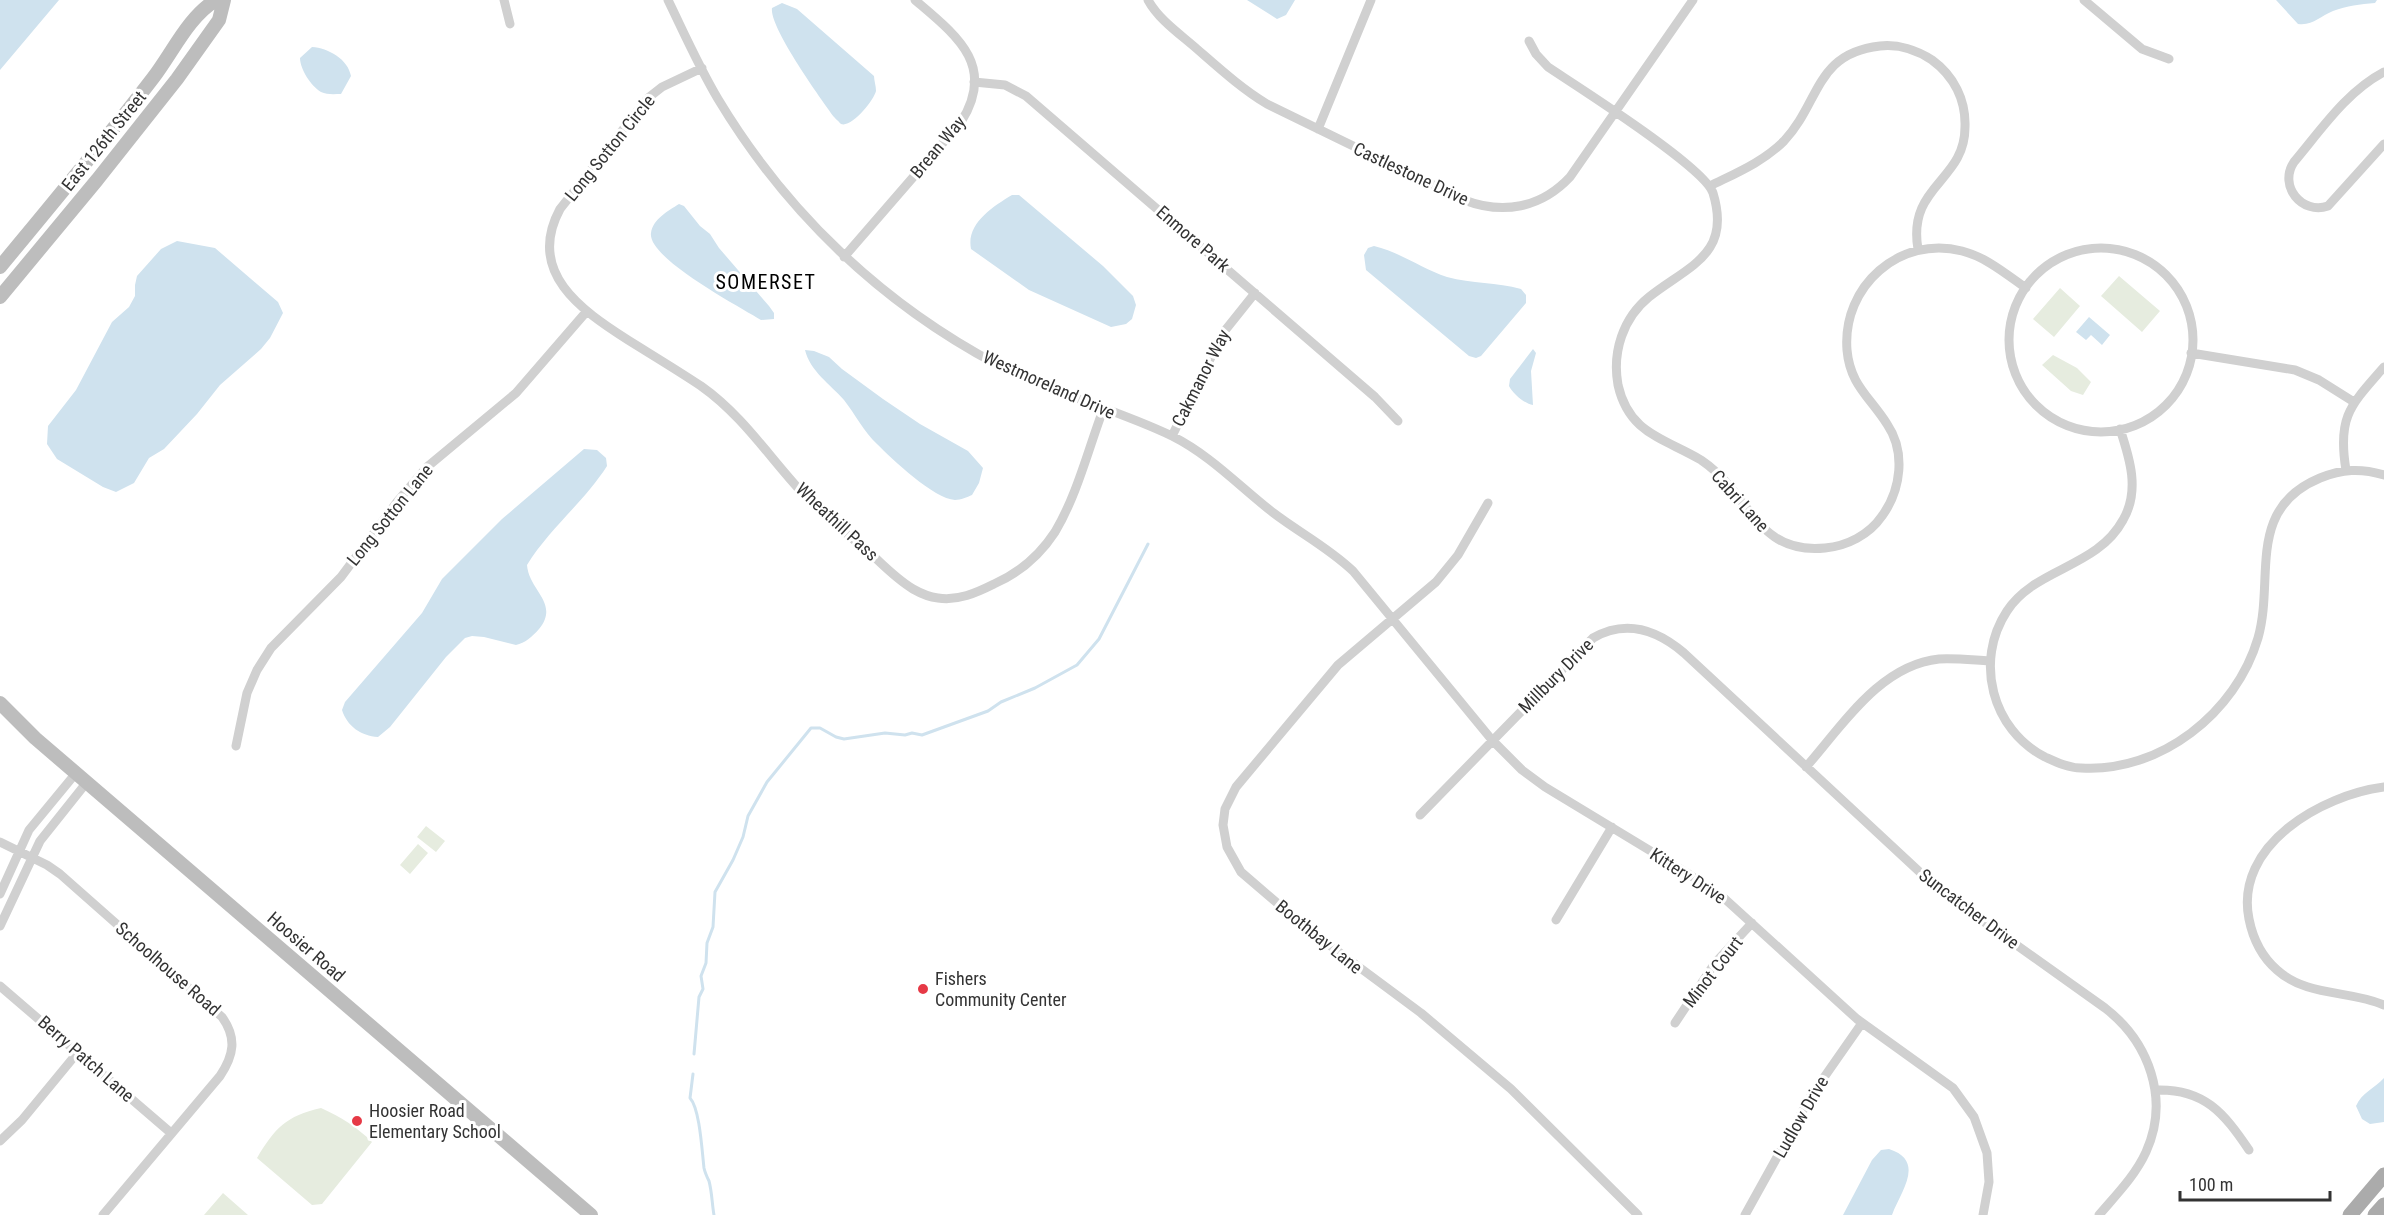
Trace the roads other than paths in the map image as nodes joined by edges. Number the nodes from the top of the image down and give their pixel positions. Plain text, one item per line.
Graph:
1 (216, 0) edge
2 (224, 0) edge
3 (504, 0) edge
4 (669, 0) edge
5 (915, 0) edge
6 (1148, 0) edge
7 (1371, 0) edge
8 (1693, 0) edge
9 (2084, 0) edge
10 (510, 24) dead end
11 (1529, 41) dead end
12 (2169, 59) dead end
13 (702, 68) junction
14 (2384, 72) edge
15 (974, 82) junction
16 (1615, 113) junction
17 (1318, 129) junction
18 (2384, 144) edge
19 (1710, 186) junction
20 (1918, 249) junction
21 (549, 253) joint
22 (844, 257) junction
23 (0, 267) edge
24 (2026, 288) junction
25 (1255, 293) junction
26 (0, 297) edge
27 (587, 311) junction
28 (2192, 353) junction
29 (2384, 367) edge
30 (2354, 402) junction
31 (1103, 410) junction
32 (1398, 421) dead end
33 (2120, 429) junction
34 (1172, 436) junction
35 (2346, 470) junction
36 (2384, 475) edge
37 (1488, 503) dead end
38 (1339, 558) joint
39 (1394, 619) junction
40 (1628, 628) joint
41 (1989, 661) junction
42 (0, 703) edge
43 (1492, 740) junction
44 (236, 746) dead end
45 (1806, 767) junction
46 (76, 773) junction
47 (87, 783) junction
48 (2384, 787) edge
49 (1420, 815) dead end
50 (1612, 827) junction
51 (0, 842) edge
52 (19, 852) junction
53 (32, 857) junction
54 (0, 894) edge
55 (1556, 920) dead end
56 (1752, 923) junction
57 (0, 926) edge
58 (0, 986) edge
59 (2384, 1005) edge
60 (1675, 1023) dead end
61 (1862, 1023) junction
62 (78, 1053) junction
63 (2155, 1090) junction
64 (171, 1133) junction
65 (0, 1141) edge
66 (2249, 1150) dead end
67 (2384, 1175) edge
68 (2384, 1204) edge
69 (103, 1215) edge
70 (591, 1215) edge
71 (1638, 1215) edge
72 (1745, 1215) edge
73 (1983, 1215) edge
74 (2099, 1215) edge
75 (2350, 1215) edge
76 (2375, 1215) edge

1 - 23 street, East 126th Street
2 - 26 street, East 126th Street
3 - 10 street
4 - 13 street, Westmoreland Drive
5 - 15 street, Brean Way
6 - 17 street, Castlestone Drive
7 - 17 street
8 - 16 street, Castlestone Drive
9 - 12 street
11 - 16 street
13 - 21 street, Long Sotton Circle
13 - 22 street, Westmoreland Drive
14 - 18 street
15 - 22 street, Brean Way
15 - 25 street, Enmore Park
16 - 17 street, Castlestone Drive
16 - 19 street
19 - 20 street
19 - 20 street, Cabri Lane
20 - 24 street, Cabri Lane
21 - 27 street, Wheathill Pass
22 - 31 street, Westmoreland Drive
24 - 28 street
24 - 33 street
25 - 32 street, Enmore Park
25 - 34 street, Cakmanor Way
27 - 31 street, Wheathill Pass
27 - 44 street, Long Sotton Lane
28 - 30 street
28 - 33 street
29 - 30 street
30 - 35 street
31 - 34 street, Westmoreland Drive
33 - 41 street
34 - 38 street, Westmoreland Drive
35 - 36 street
35 - 41 street
37 - 39 street, Boothbay Lane
38 - 39 street, Kittery Drive
39 - 43 street, Kittery Drive
39 - 71 street, Boothbay Lane
40 - 43 street, Millbury Drive
40 - 45 street, Suncatcher Drive
41 - 45 street
42 - 46 street, Hoosier Road
43 - 49 street, Millbury Drive
43 - 50 street, Kittery Drive
45 - 63 street, Suncatcher Drive
46 - 47 street, Hoosier Road
46 - 52 street
47 - 53 street
47 - 70 street, Hoosier Road
48 - 59 street
50 - 55 street
50 - 56 street, Kittery Drive
51 - 52 street, Schoolhouse Road
52 - 53 street, Schoolhouse Road
52 - 54 street
53 - 57 street
53 - 64 street, Schoolhouse Road
56 - 60 street, Minot Court
56 - 61 street, Kittery Drive
58 - 62 street, Berry Patch Lane
61 - 72 street, Ludlow Drive
61 - 73 street, Kittery Drive
62 - 64 street, Berry Patch Lane
62 - 65 street
63 - 66 street
63 - 74 street, Suncatcher Drive
64 - 69 street, Schoolhouse Road
67 - 75 main road
68 - 76 main road

